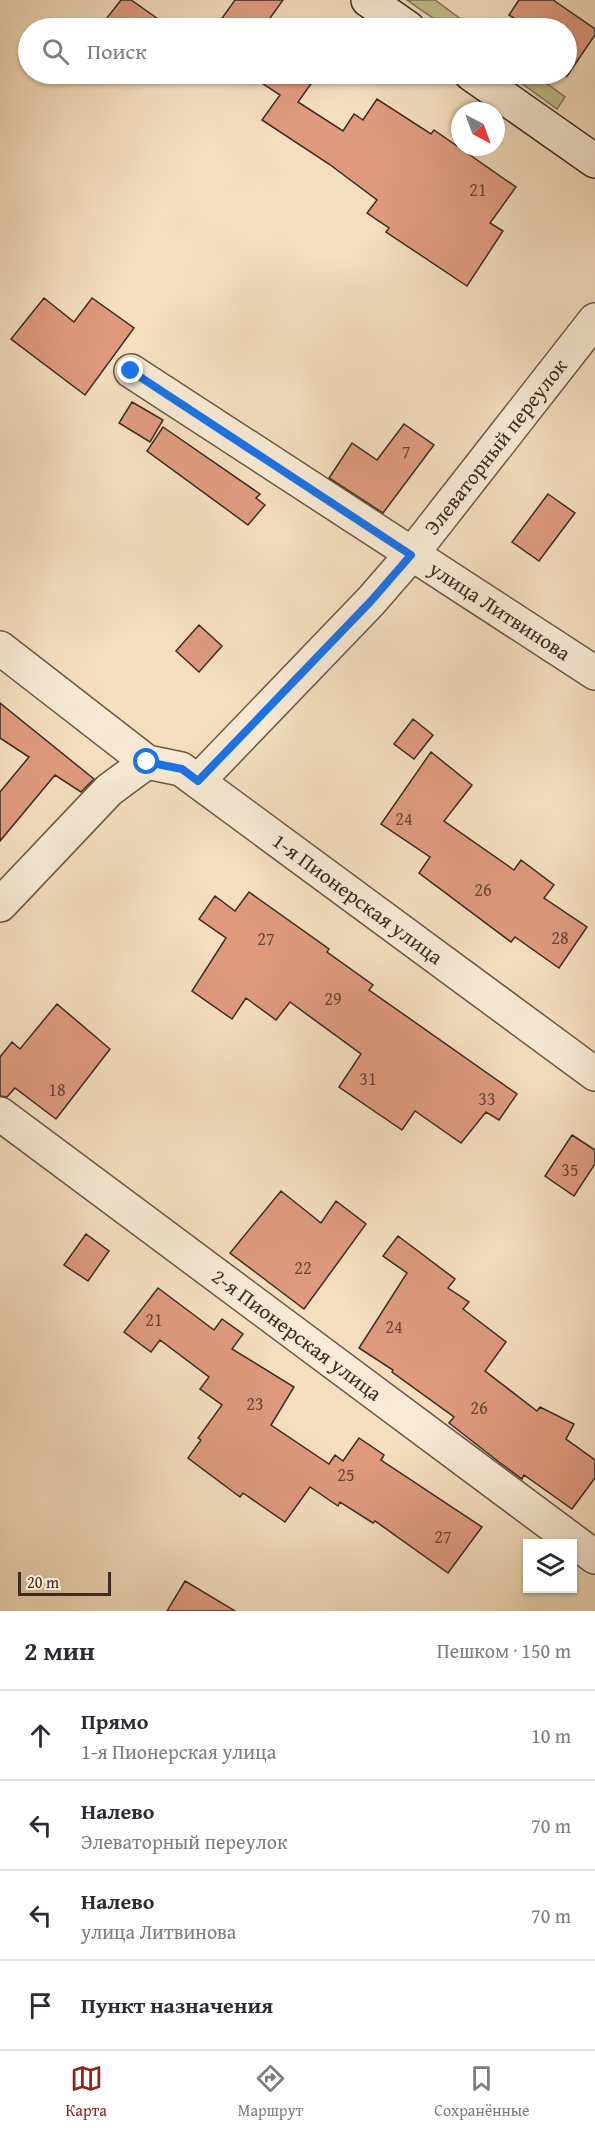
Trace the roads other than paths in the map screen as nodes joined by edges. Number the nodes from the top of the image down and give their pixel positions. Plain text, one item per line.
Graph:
1 (368, 0) edge
2 (394, 18) edge
3 (485, 84) edge
4 (595, 161) edge
5 (595, 320) edge
6 (131, 371) dead end
7 (411, 555) junction
8 (0, 648) edge
9 (595, 673) edge
10 (147, 762) junction
11 (198, 781) junction
12 (0, 905) edge
13 (595, 1074) edge
14 (0, 1114) edge
15 (595, 1557) edge

1 - 2 street
3 - 4 street
5 - 7 street, Элеваторный переулок
6 - 7 street, улица Литвинова
7 - 9 street, улица Литвинова
7 - 11 street, Элеваторный переулок
8 - 10 street, 1-я Пионерская улица
10 - 11 street, 1-я Пионерская улица
10 - 12 street
11 - 13 street, 1-я Пионерская улица
14 - 15 street, 2-я Пионерская улица

